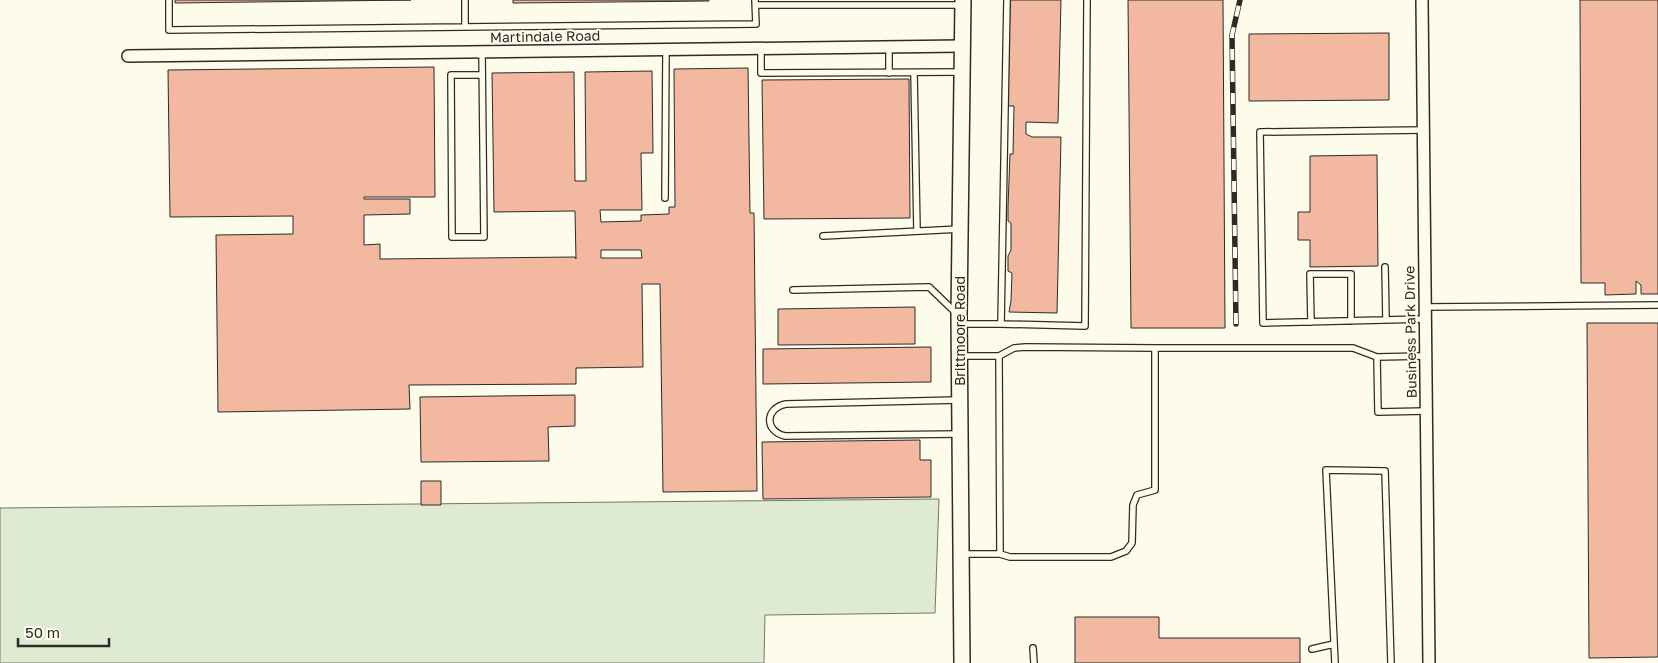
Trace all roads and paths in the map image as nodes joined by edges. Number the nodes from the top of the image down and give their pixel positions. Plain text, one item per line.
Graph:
1 (168, 0) edge
2 (465, 0) edge
3 (1007, 0) edge
4 (1088, 0) edge
5 (1422, 0) edge
6 (756, 3) edge
7 (963, 3) edge
8 (465, 27) junction
9 (962, 46) junction
10 (889, 47) junction
11 (761, 48) junction
12 (666, 50) junction
13 (482, 52) junction
14 (128, 56) dead end
15 (962, 72) junction
16 (889, 73) junction
17 (914, 73) junction
18 (482, 75) junction
19 (1423, 130) junction
20 (665, 198) dead end
21 (960, 229) junction
22 (917, 231) junction
23 (823, 236) dead end
24 (1385, 267) dead end
25 (793, 290) dead end
26 (1658, 305) edge
27 (1425, 307) junction
28 (1425, 319) junction
29 (959, 320) junction
30 (1386, 320) junction
31 (1351, 321) junction
32 (1310, 322) junction
33 (1001, 324) junction
34 (1155, 348) junction
35 (959, 356) junction
36 (999, 356) junction
37 (1426, 356) junction
38 (1376, 357) junction
39 (959, 400) junction
40 (1426, 411) junction
41 (959, 434) junction
42 (961, 554) junction
43 (1000, 554) junction
44 (1334, 644) junction
45 (1033, 648) dead end
46 (1312, 649) dead end
47 (962, 663) edge
48 (1034, 663) edge
49 (1335, 663) edge
50 (1391, 663) edge
51 (1428, 663) edge

1 - 8 lane
2 - 8 lane
3 - 33 lane
4 - 33 lane
5 - 19 street, Business Park Drive
6 - 7 lane
6 - 8 lane
7 - 9 main road, Brittmoore Road
9 - 10 street, Martindale Road
9 - 15 main road, Brittmoore Road
10 - 11 street, Martindale Road
10 - 16 lane
11 - 12 street, Martindale Road
11 - 16 lane
12 - 13 street, Martindale Road
12 - 20 lane
13 - 14 street, Martindale Road
13 - 18 lane
15 - 17 lane
15 - 21 main road, Brittmoore Road
16 - 17 lane
17 - 22 lane
18 - 18 lane
19 - 27 street, Business Park Drive
19 - 32 lane
21 - 22 lane
21 - 29 main road, Brittmoore Road
22 - 23 lane
24 - 30 lane
25 - 29 lane
26 - 27 lane
27 - 28 street, Business Park Drive
28 - 30 lane
28 - 37 street, Business Park Drive
29 - 33 lane
29 - 35 main road, Brittmoore Road
30 - 31 lane
31 - 32 lane
31 - 32 lane
34 - 36 lane
34 - 38 lane
34 - 43 lane
35 - 36 lane
35 - 39 main road, Brittmoore Road
36 - 43 lane
37 - 38 lane
37 - 40 street, Business Park Drive
38 - 40 lane
39 - 41 main road, Brittmoore Road
39 - 41 lane
40 - 51 street, Business Park Drive
41 - 42 main road, Brittmoore Road
42 - 43 lane
42 - 47 main road, Brittmoore Road
44 - 46 lane
44 - 49 lane
44 - 50 lane
45 - 48 lane

